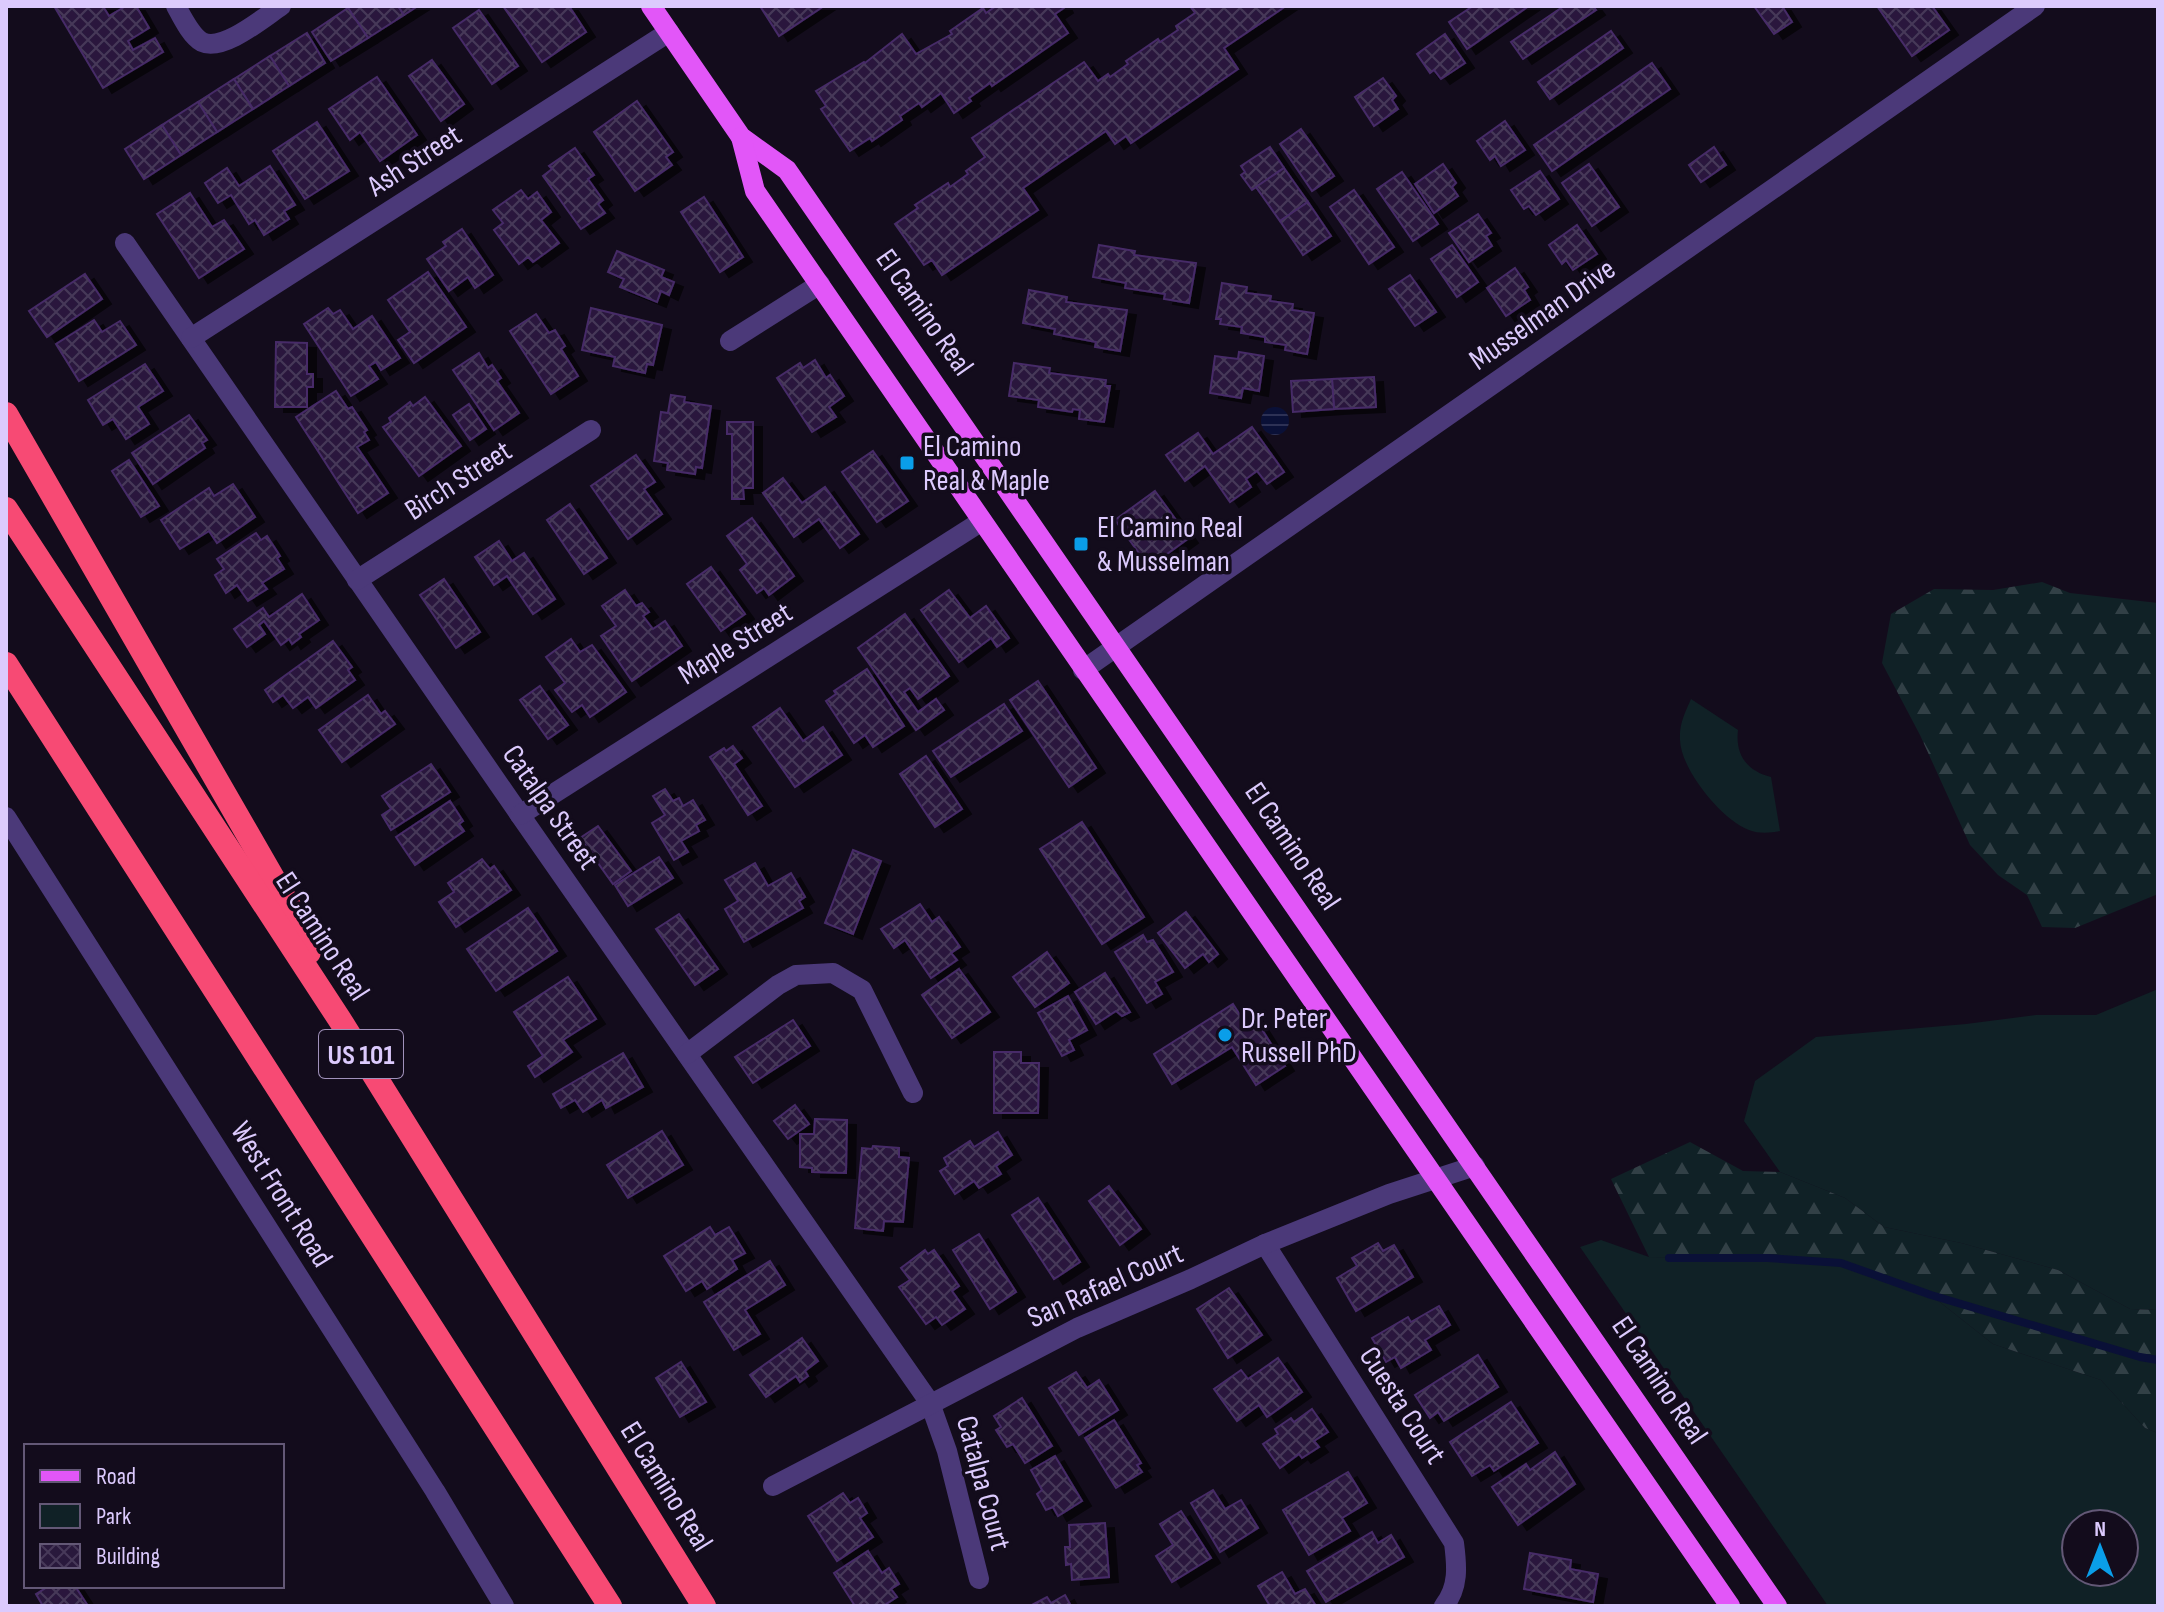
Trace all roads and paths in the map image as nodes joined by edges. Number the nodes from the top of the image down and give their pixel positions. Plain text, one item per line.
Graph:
1 (176, 6) edge
2 (281, 6) edge
3 (651, 6) edge
4 (2035, 6) edge
5 (669, 32) junction
6 (741, 137) junction
7 (125, 243) dead end
8 (820, 284) junction
9 (191, 338) junction
10 (730, 341) dead end
11 (6, 414) edge
12 (591, 430) dead end
13 (6, 509) edge
14 (982, 521) junction
15 (357, 580) junction
16 (1117, 647) junction
17 (6, 664) edge
18 (1083, 670) junction
19 (520, 815) junction
20 (6, 817) edge
21 (340, 1020) junction
22 (687, 1054) junction
23 (913, 1093) dead end
24 (1475, 1166) junction
25 (1436, 1179) junction
26 (1265, 1244) junction
27 (930, 1403) junction
28 (773, 1486) dead end
29 (979, 1579) dead end
30 (504, 1606) edge
31 (610, 1606) edge
32 (704, 1606) edge
33 (1444, 1606) edge
34 (1730, 1606) edge
35 (1777, 1606) edge

1 - 2 street
3 - 5 main road, El Camino Real
4 - 16 street, Musselman Drive
5 - 6 main road, El Camino Real
5 - 9 street, Ash Street
6 - 8 main road, El Camino Real
6 - 16 main road, El Camino Real
7 - 9 street, Catalpa Street
8 - 10 street
8 - 14 main road, El Camino Real
9 - 15 street, Catalpa Street
11 - 21 highway
12 - 15 street, Birch Street
13 - 21 highway, El Camino Real / US 101
14 - 18 main road, El Camino Real
14 - 19 street, Maple Street
15 - 19 street, Catalpa Street
16 - 18 street, Musselman Drive
16 - 24 main road, El Camino Real
17 - 31 highway, US 101
18 - 25 main road, El Camino Real
19 - 22 street, Catalpa Street
20 - 30 street, West Front Road
21 - 32 highway, El Camino Real / US 101
22 - 23 street
22 - 27 street, Catalpa Street
24 - 25 street, San Rafael Court
24 - 35 main road, El Camino Real
25 - 26 street, San Rafael Court
25 - 34 main road, El Camino Real
26 - 27 street, San Rafael Court
26 - 33 street, Cuesta Court
27 - 28 street, San Rafael Court
27 - 29 street, Catalpa Court

